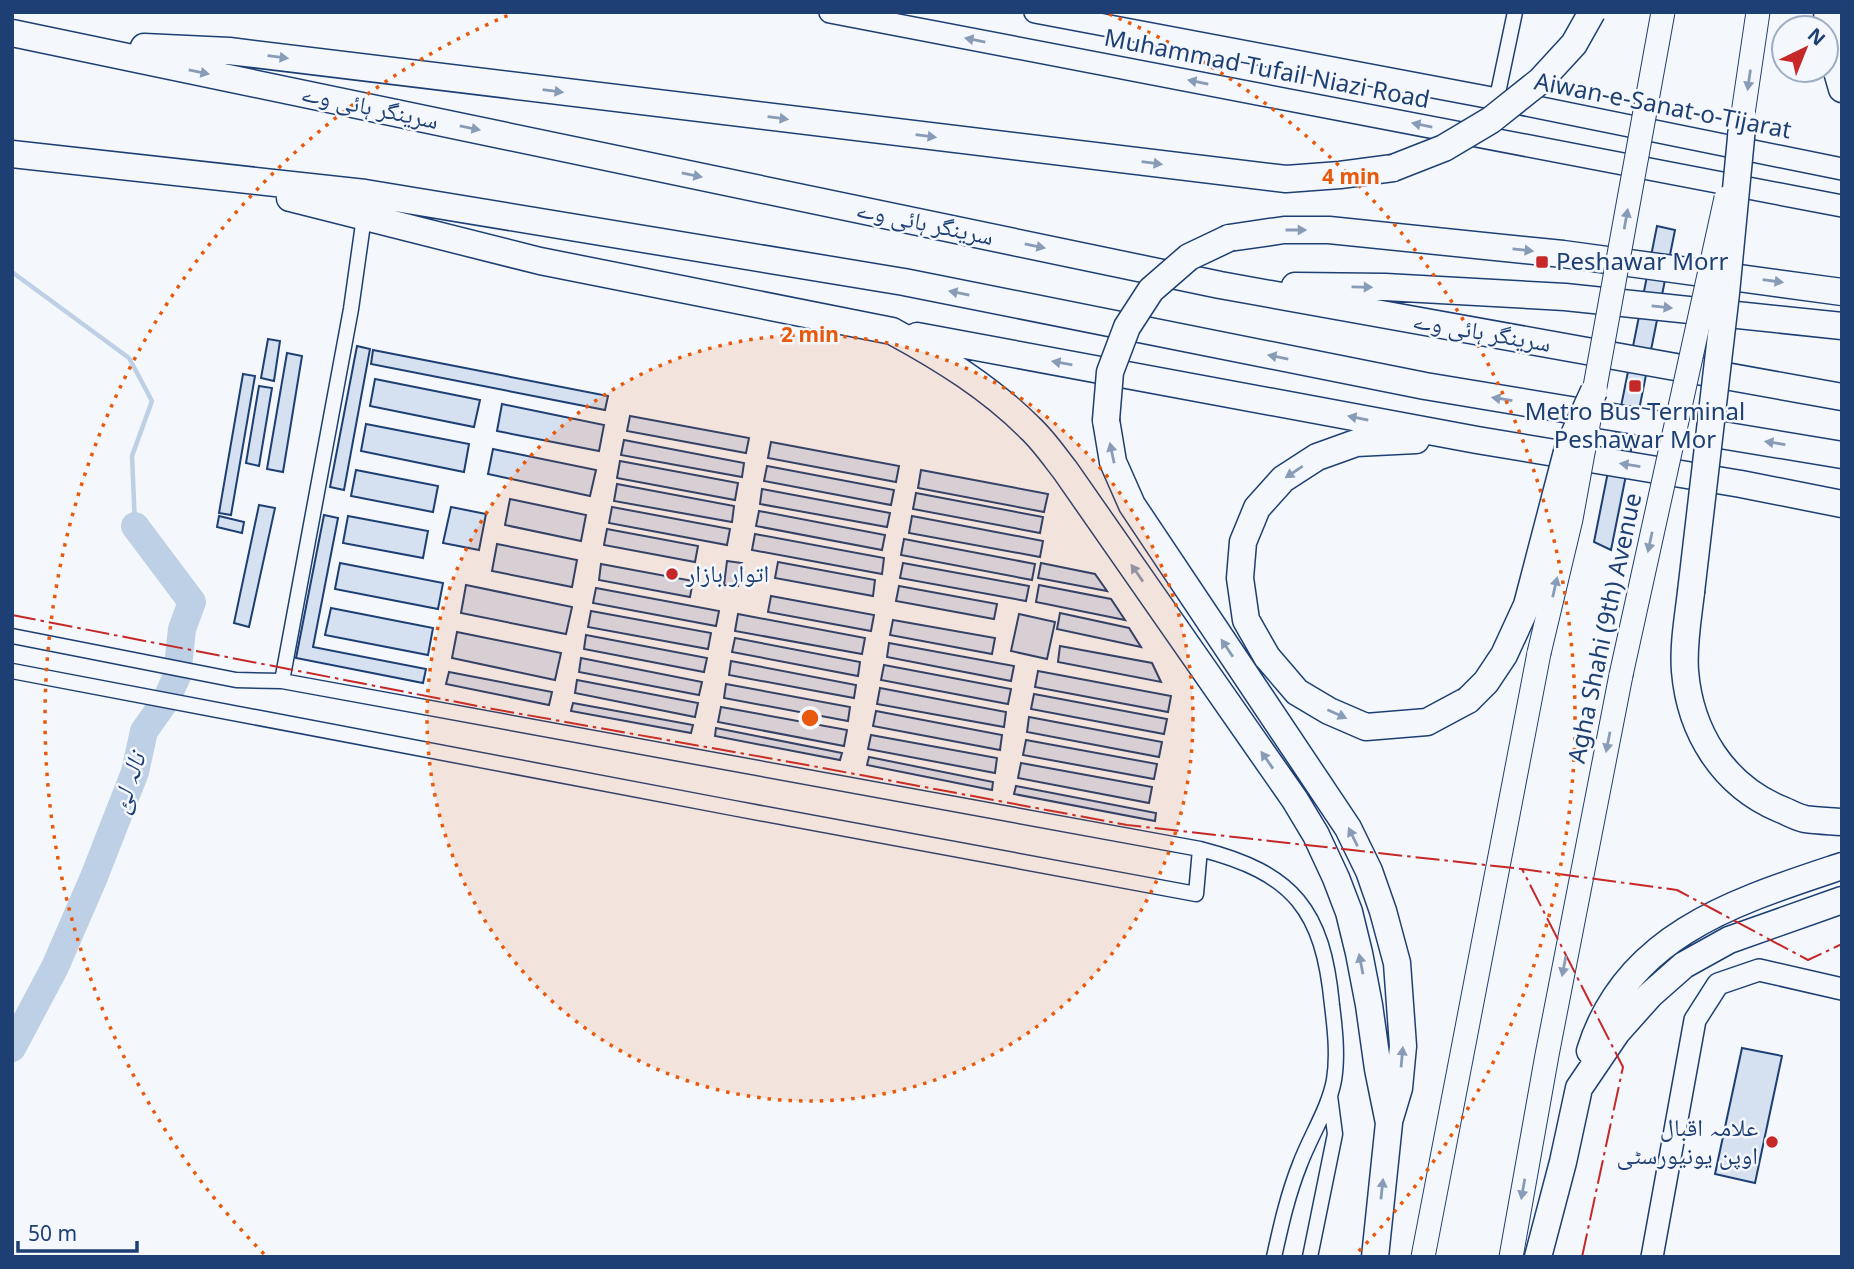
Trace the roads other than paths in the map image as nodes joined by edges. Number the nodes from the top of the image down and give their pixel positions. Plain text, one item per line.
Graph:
1 (830, 12) edge
2 (1035, 12) edge
3 (1515, 12) edge
4 (1592, 12) edge
5 (1663, 12) edge
6 (1758, 12) edge
7 (1827, 12) edge
8 (12, 33) edge
9 (64, 44) junction
10 (1842, 89) edge
11 (1497, 99) junction
12 (1743, 117) junction
13 (1489, 137) junction
14 (12, 154) edge
15 (1842, 169) edge
16 (194, 174) junction
17 (1842, 206) edge
18 (364, 217) junction
19 (1220, 285) junction
20 (1842, 292) edge
21 (1842, 327) edge
22 (892, 331) junction
23 (1594, 391) junction
24 (1842, 397) edge
25 (1477, 440) junction
26 (1842, 455) edge
27 (1836, 504) edge
28 (12, 636) edge
29 (12, 671) edge
30 (282, 681) junction
31 (1842, 822) edge
32 (1200, 849) junction
33 (1842, 866) edge
34 (1842, 900) edge
35 (1842, 989) edge
36 (1579, 1088) junction
37 (1330, 1094) junction
38 (1389, 1123) junction
39 (1275, 1257) edge
40 (1311, 1257) edge
41 (1375, 1257) edge
42 (1423, 1257) edge
43 (1511, 1257) edge
44 (1538, 1257) edge
45 (1652, 1257) edge

13 -> 1 main road, Muhammad Tufail Niazi Road
2 - 11 main road, Aiwan-e-Sanat-o-Tijarat
3 - 11 street
9 -> 4 highway, bridge
23 -> 5 main road, bridge
6 -> 12 main road, Agha Shahi (9th) Avenue, bridge
7 - 10 highway
8 - 9 highway, سرینگر ہائی وے
9 -> 19 highway, سرینگر ہائی وے
11 - 13 street
11 - 15 main road, Aiwan-e-Sanat-o-Tijarat
12 - 31 highway, bridge
12 -> 43 main road, Agha Shahi (9th) Avenue, bridge
13 - 17 main road
14 - 16 highway
16 - 18 highway
26 -> 16 highway
18 - 22 highway
18 - 30 street
19 -> 21 highway
19 - 24 highway, سرینگر ہائی وے
38 -> 20 highway, bridge
25 -> 22 highway
38 -> 22 highway
25 -> 23 highway, bridge
42 -> 23 main road, bridge
27 -> 25 highway
28 - 30 street
29 - 32 street
30 - 32 street
32 - 37 street
33 - 36 highway
34 - 36 highway
35 - 45 main road
36 - 44 highway
37 - 39 street
37 - 40 street
41 -> 38 highway

